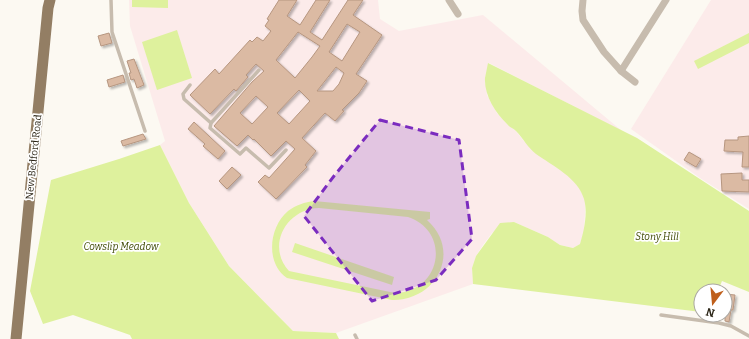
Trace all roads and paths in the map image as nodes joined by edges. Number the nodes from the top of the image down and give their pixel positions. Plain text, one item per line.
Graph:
1 (111, 0) edge
2 (449, 0) edge
3 (583, 0) edge
4 (666, 0) edge
5 (48, 2) edge
6 (458, 14) dead end
7 (259, 70) dead end
8 (621, 71) junction
9 (635, 82) dead end
10 (190, 85) dead end
11 (211, 123) junction
12 (145, 131) dead end
13 (286, 150) dead end
14 (661, 315) dead end
15 (749, 336) edge
16 (16, 339) edge

1 - 12 lane
2 - 6 street
3 - 8 street
4 - 8 street
5 - 16 highway, New Bedford Road
7 - 11 lane
8 - 9 street
10 - 11 lane
11 - 13 lane
14 - 15 lane

